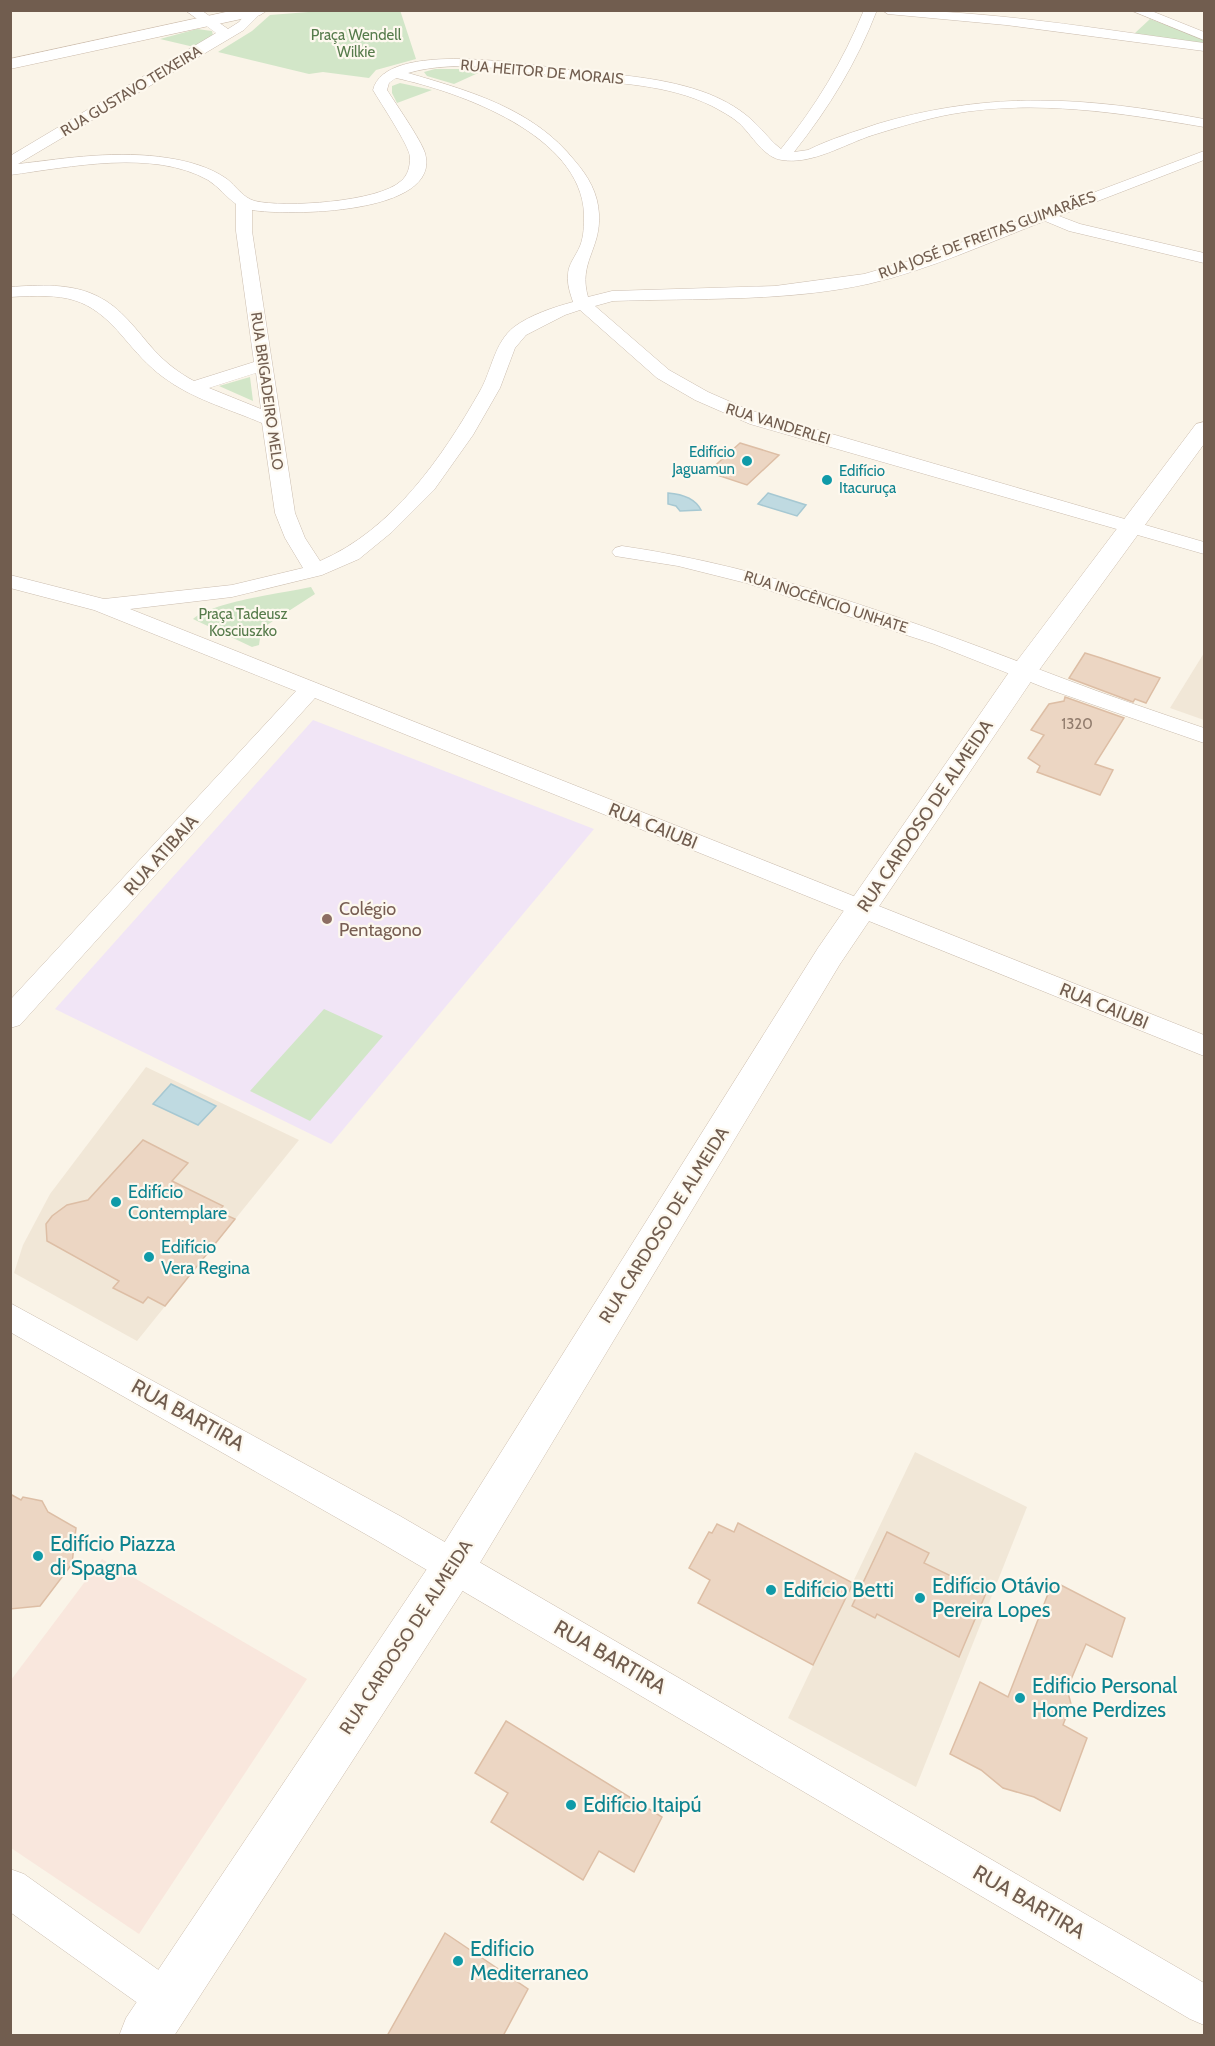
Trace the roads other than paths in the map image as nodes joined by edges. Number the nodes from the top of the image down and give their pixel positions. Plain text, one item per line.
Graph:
1 (871, 10) edge
2 (888, 10) edge
3 (257, 11) edge
4 (1141, 13) edge
5 (203, 14) edge
6 (1122, 35) junction
7 (1204, 36) edge
8 (219, 38) junction
9 (1204, 47) edge
10 (10, 53) edge
11 (10, 64) edge
12 (394, 72) junction
13 (1204, 123) edge
14 (42, 144) junction
15 (1204, 155) edge
16 (783, 156) junction
17 (10, 163) edge
18 (68, 163) junction
19 (10, 170) edge
20 (244, 203) junction
21 (1046, 216) junction
22 (1204, 258) edge
23 (10, 292) edge
24 (582, 304) junction
25 (264, 365) junction
26 (193, 387) junction
27 (270, 419) junction
28 (1204, 429) edge
29 (1134, 526) junction
30 (1204, 548) edge
31 (622, 552) dead end
32 (315, 571) junction
33 (11, 581) edge
34 (102, 605) junction
35 (1024, 671) junction
36 (310, 690) junction
37 (1204, 736) edge
38 (861, 910) junction
39 (10, 1018) edge
40 (1204, 1046) edge
41 (10, 1316) edge
42 (454, 1566) junction
43 (10, 1888) edge
44 (167, 2000) junction
45 (1204, 2005) edge
46 (144, 2036) edge

1 - 16 street
2 - 6 street
3 - 5 main road
3 - 8 street, RUA GUSTAVO TEIXEIRA
4 - 6 street
4 - 7 street
5 - 8 street, RUA GUSTAVO TEIXEIRA
5 - 10 main road
5 - 11 main road
6 - 9 street
8 - 14 street, RUA GUSTAVO TEIXEIRA
12 - 16 street, RUA HEITOR DE MORAIS
12 - 20 street
12 - 24 street
13 - 16 street
14 - 17 street, RUA GUSTAVO TEIXEIRA
14 - 18 street, RUA GUSTAVO TEIXEIRA
15 - 21 street, RUA JOSÉ DE FREITAS GUIMARÃES
18 - 19 street
18 - 20 street
20 - 25 street, RUA BRIGADEIRO MELO
21 - 22 street
21 - 24 street, RUA JOSÉ DE FREITAS GUIMARÃES
23 - 26 street
24 - 29 street, RUA VANDERLEI
24 - 32 street, RUA JOSÉ DE FREITAS GUIMARÃES
25 - 26 street
25 - 27 street, RUA BRIGADEIRO MELO
26 - 27 street
27 - 32 street, RUA BRIGADEIRO MELO
28 - 29 main road, RUA CARDOSO DE ALMEIDA
29 - 30 street, RUA VANDERLEI
29 - 35 main road, RUA CARDOSO DE ALMEIDA
31 - 35 street, RUA INOCÊNCIO UNHATE
32 - 34 street, RUA JOSÉ DE FREITAS GUIMARÃES
33 - 34 street
34 - 36 street, RUA CAIUBI
35 - 37 street, RUA INOCÊNCIO UNHATE
35 - 38 main road, RUA CARDOSO DE ALMEIDA
36 - 38 street, RUA CAIUBI
36 - 39 street, RUA ATIBAIA
38 - 40 street, RUA CAIUBI
38 - 42 main road, RUA CARDOSO DE ALMEIDA
41 - 42 street, RUA BARTIRA
42 - 44 main road, RUA CARDOSO DE ALMEIDA
42 - 45 street, RUA BARTIRA
43 - 44 street
44 - 46 main road, RUA CARDOSO DE ALMEIDA

